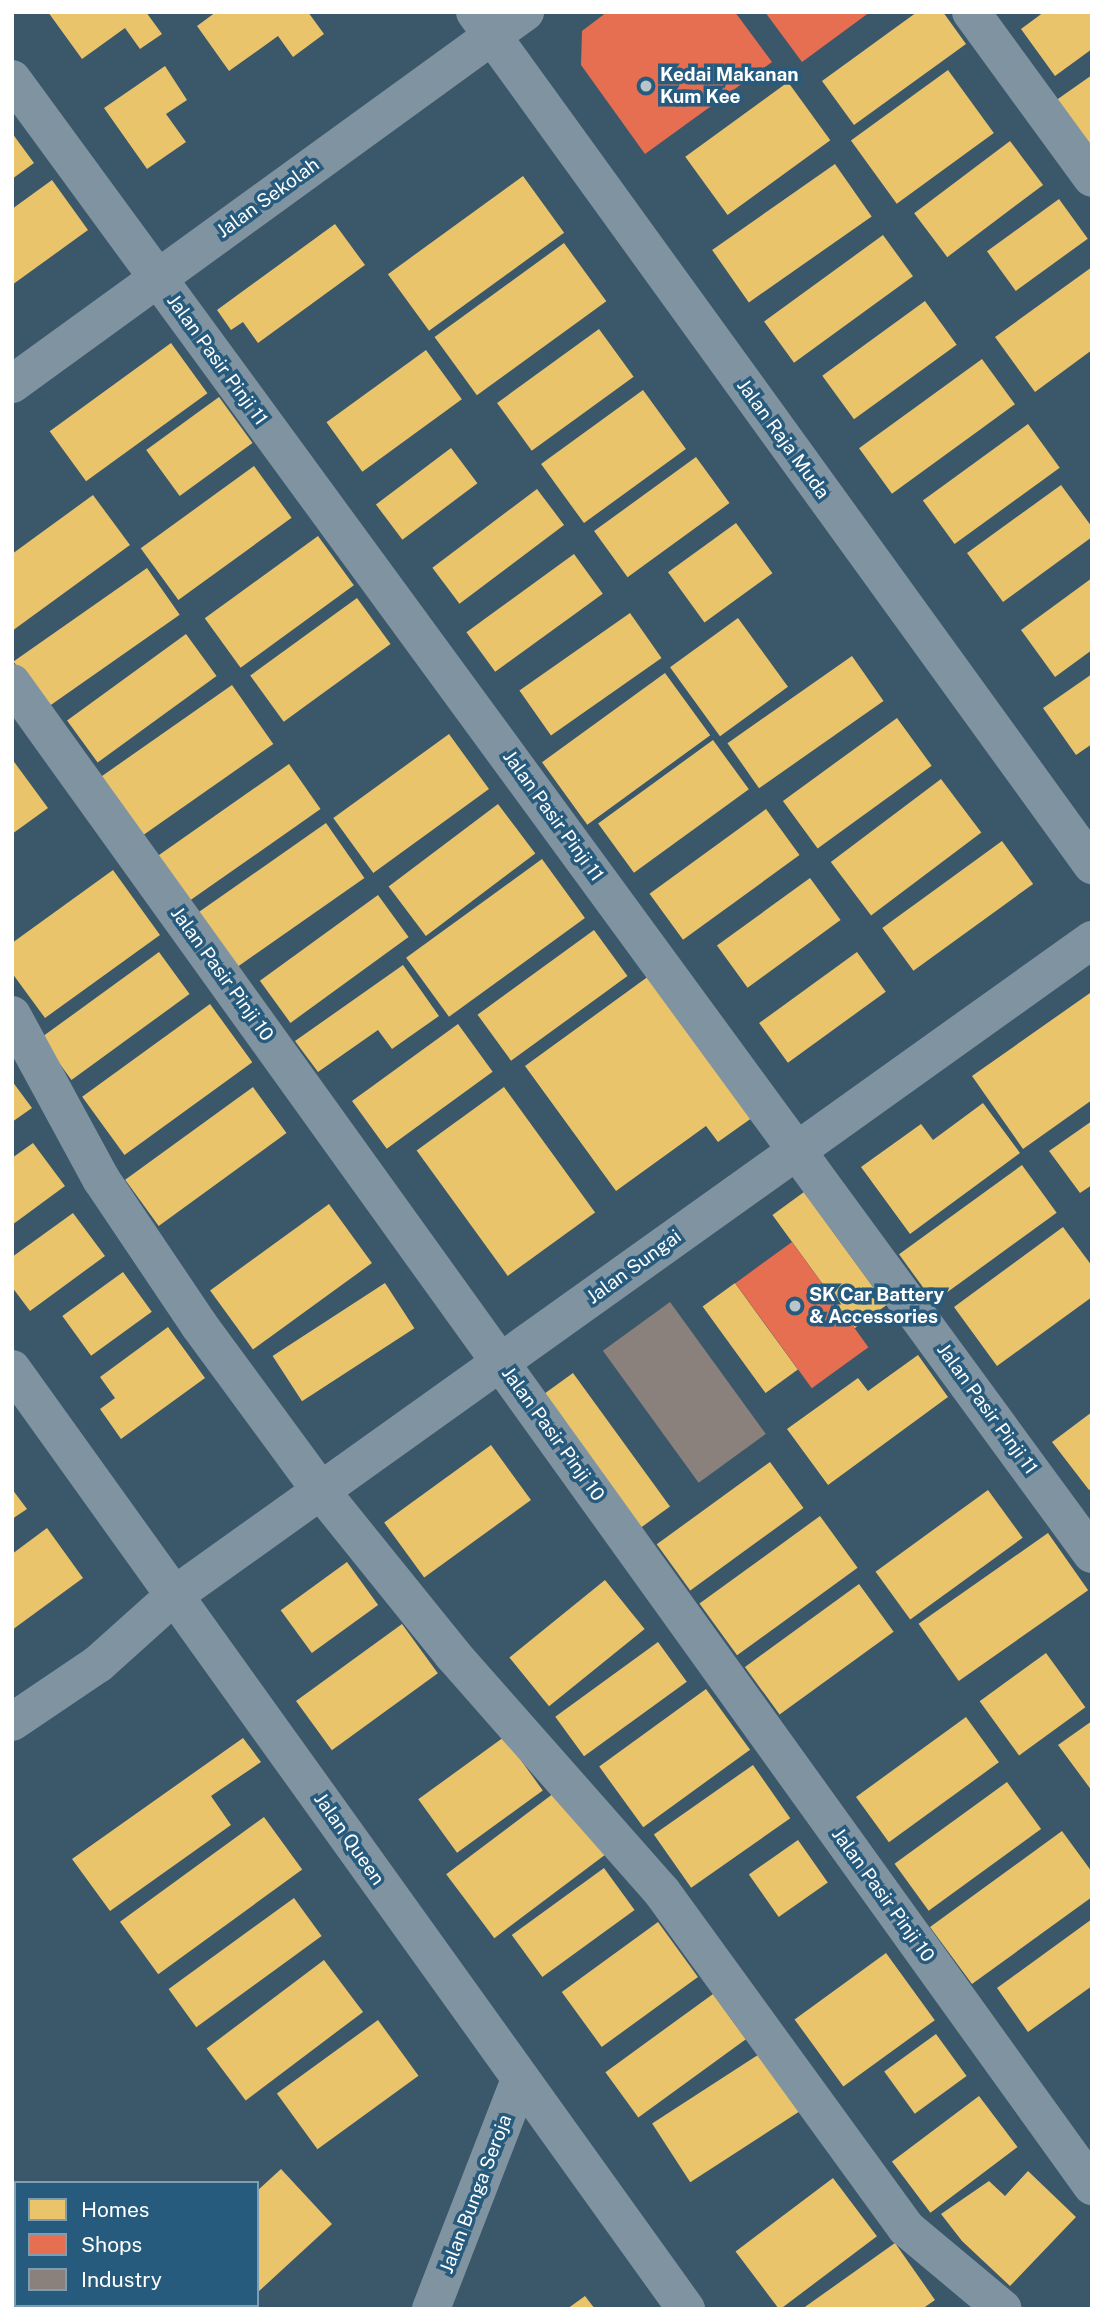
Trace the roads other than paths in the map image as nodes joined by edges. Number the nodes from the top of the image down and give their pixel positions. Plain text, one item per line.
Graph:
1 (525, 12) edge
2 (971, 12) edge
3 (483, 24) edge
4 (12, 79) edge
5 (1092, 178) edge
6 (157, 279) junction
7 (12, 384) edge
8 (12, 683) edge
9 (1092, 865) edge
10 (1092, 940) edge
11 (12, 1015) edge
12 (799, 1149) junction
13 (502, 1362) junction
14 (12, 1369) edge
15 (320, 1490) junction
16 (1092, 1554) edge
17 (176, 1594) junction
18 (12, 1722) edge
19 (520, 2079) junction
20 (1092, 2186) edge
21 (431, 2309) edge
22 (686, 2309) edge
23 (1003, 2309) edge

1 - 3 street, Jalan Sekolah
2 - 5 street
3 - 6 street, Jalan Sekolah
3 - 9 street, Jalan Raja Muda
4 - 6 street, Jalan Pasir Pinji 11
6 - 7 street, Jalan Sekolah
6 - 12 street, Jalan Pasir Pinji 11
8 - 13 street, Jalan Pasir Pinji 10
10 - 12 street, Jalan Sungai
11 - 15 street
12 - 13 street, Jalan Sungai
12 - 16 street, Jalan Pasir Pinji 11
13 - 15 street, Jalan Sungai
13 - 20 street, Jalan Pasir Pinji 10
14 - 17 street, Jalan Queen
15 - 17 street, Jalan Sungai
15 - 23 street
17 - 18 street, Jalan Sungai
17 - 19 street, Jalan Queen
19 - 21 street, Jalan Bunga Seroja
19 - 22 street, Jalan Queen

